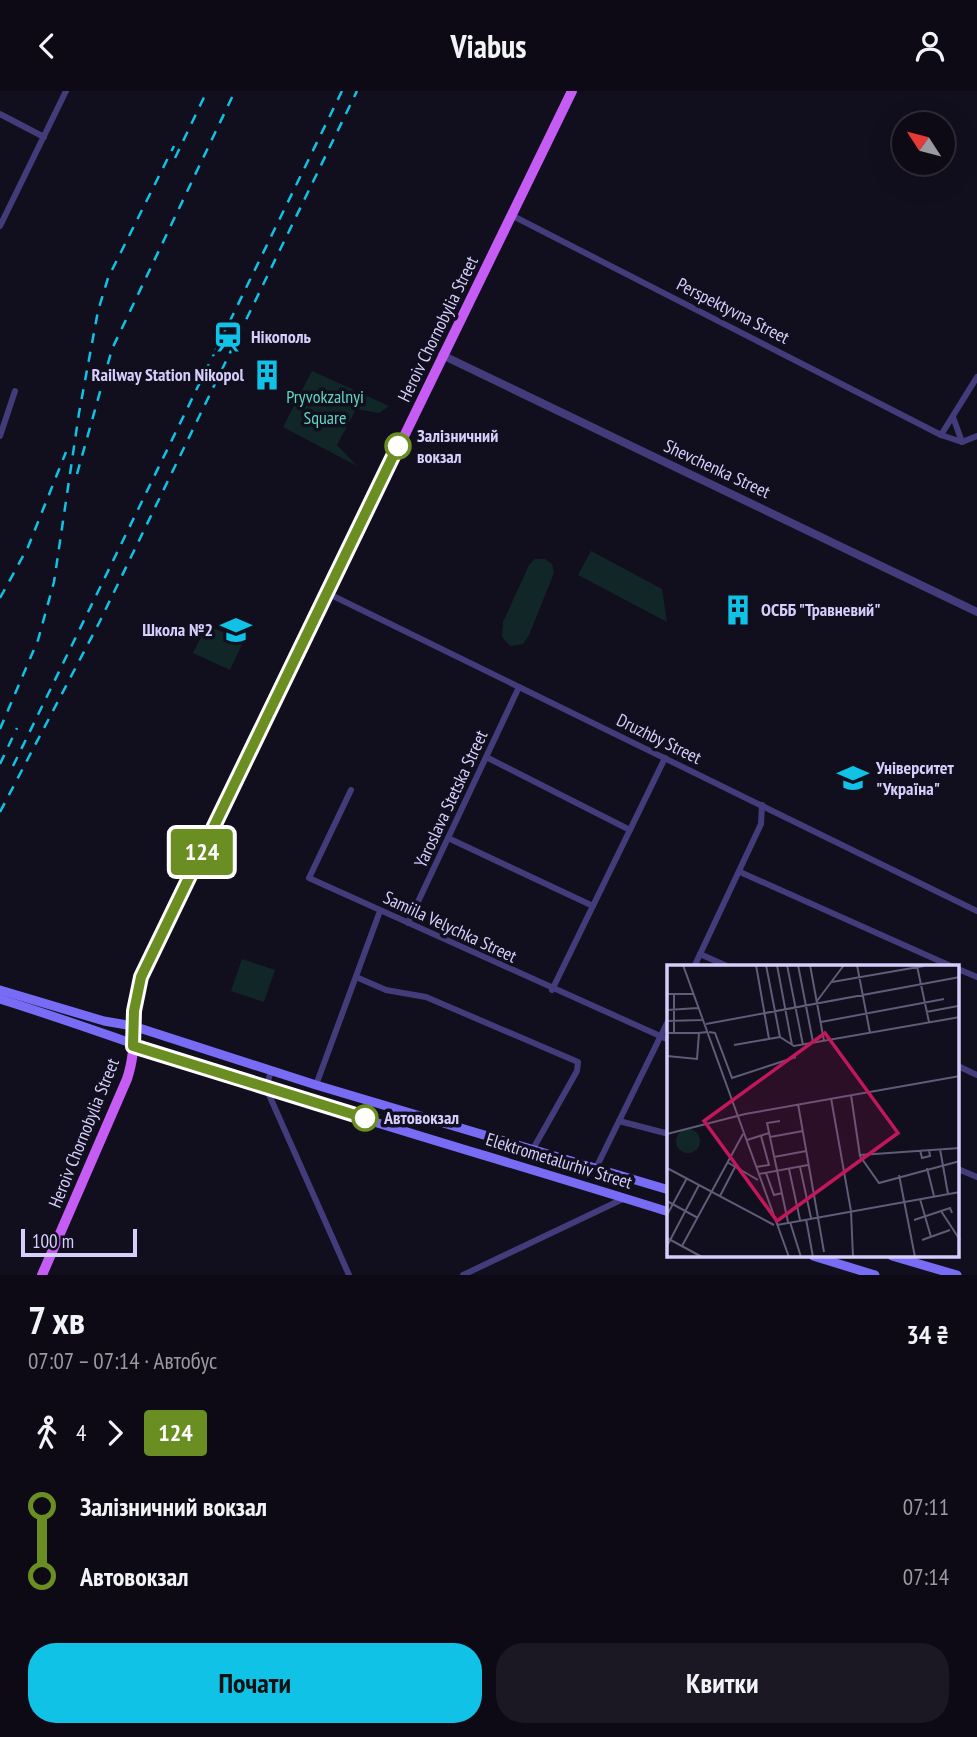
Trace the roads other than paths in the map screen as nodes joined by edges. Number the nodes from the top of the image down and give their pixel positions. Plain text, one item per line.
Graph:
1 (66, 91) edge
2 (572, 91) edge
3 (0, 114) edge
4 (44, 137) junction
5 (2, 215) edge
6 (511, 215) junction
7 (0, 226) edge
8 (442, 355) junction
9 (977, 377) edge
10 (15, 391) dead end
11 (953, 417) junction
12 (941, 435) junction
13 (0, 436) edge
14 (977, 436) edge
15 (962, 442) junction
16 (327, 593) junction
17 (977, 612) edge
18 (519, 687) junction
19 (486, 757) junction
20 (665, 758) junction
21 (351, 790) dead end
22 (762, 805) junction
23 (630, 830) junction
24 (448, 838) junction
25 (740, 872) junction
26 (593, 906) junction
27 (380, 911) junction
28 (977, 911) edge
29 (408, 923) junction
30 (700, 954) junction
31 (695, 965) edge
32 (725, 965) edge
33 (949, 965) edge
34 (960, 970) edge
35 (356, 977) junction
36 (977, 977) edge
37 (0, 990) edge
38 (552, 990) junction
39 (0, 999) edge
40 (667, 1023) edge
41 (133, 1026) junction
42 (660, 1037) junction
43 (667, 1039) edge
44 (133, 1046) junction
45 (960, 1067) edge
46 (271, 1071) junction
47 (977, 1075) edge
48 (316, 1085) junction
49 (266, 1088) junction
50 (619, 1121) junction
51 (667, 1134) edge
52 (533, 1149) junction
53 (596, 1168) junction
54 (960, 1170) edge
55 (977, 1177) edge
56 (667, 1189) edge
57 (625, 1198) junction
58 (667, 1211) edge
59 (816, 1257) edge
60 (895, 1257) edge
61 (42, 1275) edge
62 (349, 1275) edge
63 (463, 1275) edge
64 (875, 1275) edge
65 (957, 1275) edge

1 - 4 street
2 - 6 main road, Heroiv Chornobylia Street
3 - 4 street
4 - 5 street
5 - 7 street
6 - 8 main road, Heroiv Chornobylia Street
6 - 12 street, Perspektyvna Street
8 - 16 main road, Heroiv Chornobylia Street
8 - 17 street, Shevchenka Street
9 - 11 street
10 - 13 street
11 - 12 street
11 - 15 street
12 - 15 street, Perspektyvna Street
14 - 15 street
16 - 18 street, Druzhby Street
16 - 41 main road, Heroiv Chornobylia Street
18 - 19 street, Yaroslava Stetska Street
18 - 20 street, Druzhby Street
19 - 23 street
19 - 24 street, Yaroslava Stetska Street
20 - 22 street, Druzhby Street
20 - 23 street
21 - 27 street, Samiila Velychka Street
22 - 25 street
22 - 28 street, Druzhby Street
23 - 26 street
24 - 26 street
24 - 29 street, Yaroslava Stetska Street
25 - 30 street
25 - 33 street
26 - 38 street
27 - 29 street, Samiila Velychka Street
27 - 35 street
29 - 38 street, Samiila Velychka Street
30 - 31 street
30 - 32 street
34 - 36 street
35 - 48 street
35 - 52 street
37 - 41 main road, Elektrometalurhiv Street
38 - 42 street, Samiila Velychka Street
39 - 44 main road, Elektrometalurhiv Street
40 - 42 street
41 - 44 main road, Heroiv Chornobylia Street
41 - 46 main road, Elektrometalurhiv Street
42 - 43 street, Samiila Velychka Street
42 - 50 street
44 - 49 main road, Elektrometalurhiv Street
44 - 61 main road, Heroiv Chornobylia Street
45 - 47 street
46 - 48 main road, Elektrometalurhiv Street
46 - 49 street
48 - 52 main road, Elektrometalurhiv Street
49 - 57 main road, Elektrometalurhiv Street
49 - 62 street
50 - 51 street
50 - 53 street
52 - 53 main road, Elektrometalurhiv Street
53 - 56 main road, Elektrometalurhiv Street
54 - 55 street
57 - 58 main road, Elektrometalurhiv Street
57 - 63 street
59 - 64 main road
60 - 65 main road

